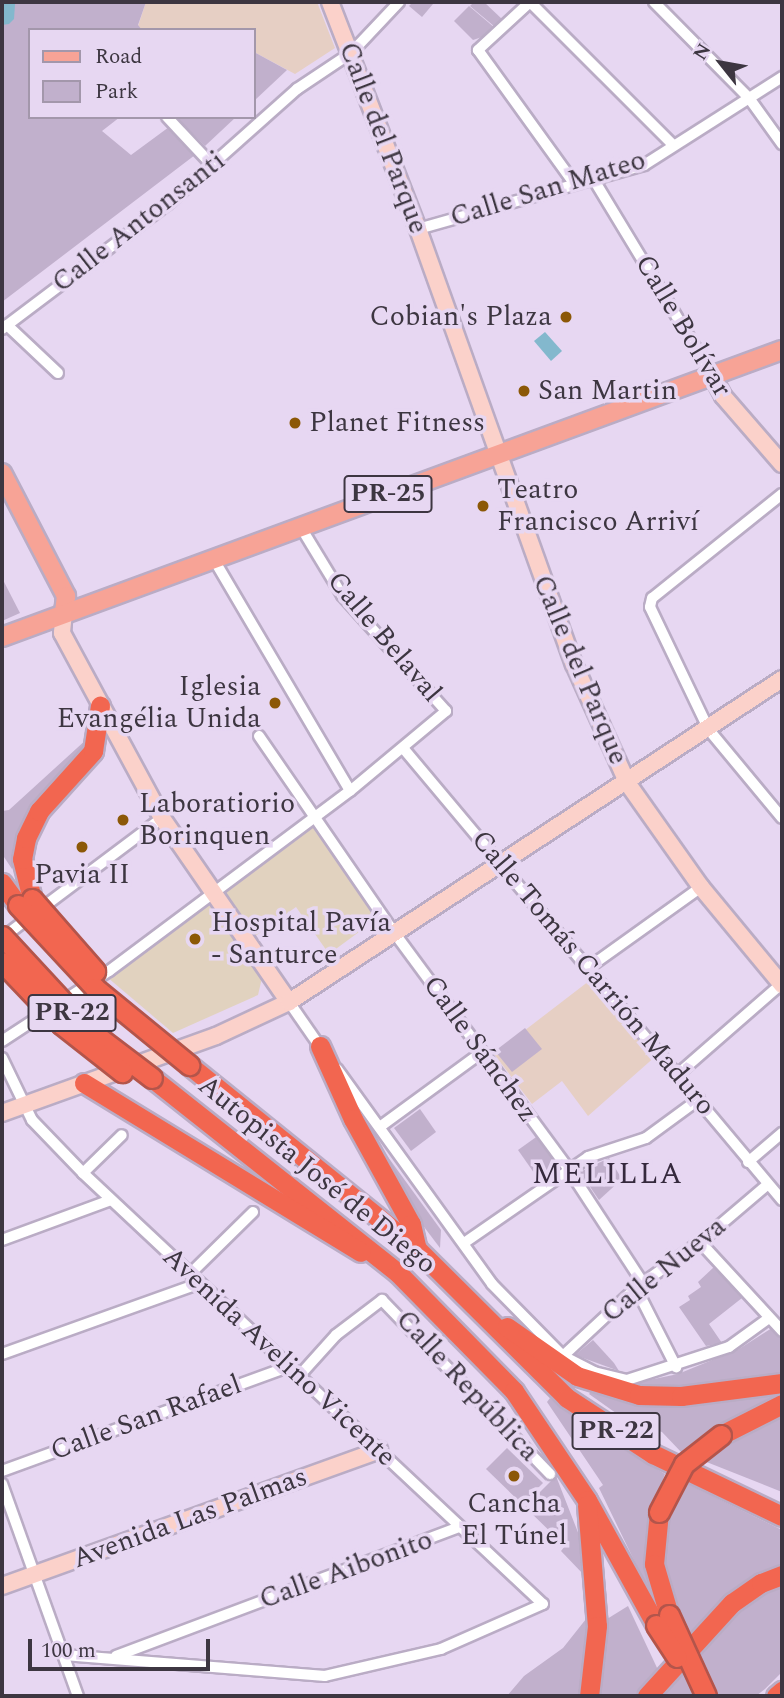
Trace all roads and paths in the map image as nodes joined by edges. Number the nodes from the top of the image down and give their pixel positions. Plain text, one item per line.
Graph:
1 (330, 2) edge
2 (399, 2) edge
3 (530, 2) edge
4 (654, 2) edge
5 (351, 53) junction
6 (782, 77) edge
7 (748, 98) junction
8 (169, 119) edge
9 (782, 144) edge
10 (673, 145) junction
11 (214, 166) junction
12 (594, 180) junction
13 (573, 183) junction
14 (418, 229) junction
15 (4, 327) edge
16 (782, 350) edge
17 (58, 373) dead end
18 (712, 374) junction
19 (498, 454) junction
20 (782, 464) edge
21 (2, 473) edge
22 (782, 494) edge
23 (300, 526) junction
24 (213, 558) junction
25 (64, 613) junction
26 (2, 637) edge
27 (782, 679) edge
28 (100, 706) junction
29 (709, 730) junction
30 (259, 736) dead end
31 (403, 748) junction
32 (628, 784) junction
33 (350, 792) junction
34 (314, 817) junction
35 (162, 818) junction
36 (782, 818) edge
37 (503, 863) junction
38 (2, 883) edge
39 (701, 887) junction
40 (209, 893) junction
41 (25, 902) junction
42 (393, 931) junction
43 (2, 937) edge
44 (2, 962) edge
45 (588, 968) junction
46 (782, 984) edge
47 (289, 1002) junction
48 (2, 1041) edge
49 (320, 1046) junction
50 (482, 1052) junction
51 (2, 1058) edge
52 (678, 1074) junction
53 (84, 1083) junction
54 (147, 1083) junction
55 (699, 1098) junction
56 (22, 1105) junction
57 (2, 1112) edge
58 (381, 1126) junction
59 (782, 1133) edge
60 (122, 1135) dead end
61 (748, 1162) junction
62 (569, 1170) junction
63 (82, 1173) junction
64 (767, 1185) junction
65 (111, 1200) junction
66 (782, 1200) edge
67 (253, 1212) dead end
68 (2, 1240) edge
69 (700, 1242) junction
70 (464, 1243) junction
71 (417, 1249) junction
72 (191, 1273) junction
73 (398, 1273) junction
74 (200, 1283) junction
75 (640, 1286) junction
76 (477, 1308) junction
77 (769, 1318) junction
78 (782, 1331) edge
79 (2, 1354) edge
80 (563, 1356) junction
81 (290, 1366) junction
82 (676, 1367) junction
83 (300, 1375) junction
84 (782, 1383) edge
85 (782, 1404) edge
86 (379, 1450) junction
87 (2, 1471) edge
88 (550, 1474) dead end
89 (2, 1484) edge
90 (587, 1500) junction
91 (782, 1516) edge
92 (460, 1527) junction
93 (33, 1575) junction
94 (782, 1575) edge
95 (2, 1586) edge
96 (663, 1620) junction
97 (64, 1655) junction
98 (113, 1657) junction
99 (782, 1691) edge
100 (78, 1696) edge
101 (589, 1696) edge
102 (647, 1696) edge
103 (704, 1696) edge
104 (776, 1696) edge

1 - 5 street, Calle del Parque
2 - 5 street, Calle Antonsanti
3 - 10 street
3 - 13 street
4 - 7 street
5 - 11 street, Calle Antonsanti
5 - 14 street, Calle del Parque
6 - 7 street, Calle San Mateo
7 - 9 street
7 - 10 street, Calle San Mateo
8 - 11 street
10 - 12 street, Calle San Mateo
11 - 15 street, Calle Antonsanti
12 - 13 street, Calle San Mateo
12 - 18 street, Calle Bolívar
13 - 14 street, Calle San Mateo
14 - 19 street, Calle del Parque
15 - 17 street
16 - 18 main road, PR-25
18 - 19 main road, PR-25
18 - 20 street, Calle Bolívar
19 - 23 main road, PR-25
19 - 32 street, Calle del Parque
21 - 25 main road
22 - 29 street
23 - 24 main road, PR-25
23 - 31 street, Calle Belaval
24 - 25 main road, PR-25
24 - 33 street
25 - 26 main road, PR-25
25 - 28 street
27 - 29 street
28 - 35 street
28 - 41 highway
29 - 32 street
29 - 36 street
30 - 34 street, Calle Sánchez
31 - 33 street
31 - 37 street, Calle Tomás Carrión Maduro
32 - 37 street
32 - 39 street, Calle del Parque
33 - 34 street
34 - 40 street
34 - 42 street, Calle Sánchez
35 - 40 street
35 - 43 street
37 - 42 street
37 - 45 street, Calle Tomás Carrión Maduro
38 - 41 highway
39 - 45 street
39 - 46 street, Calle del Parque
40 - 47 street
40 - 48 street
41 - 71 highway, Autopista José de Diego / PR-22, bridge
42 - 47 street
42 - 50 street, Calle Sánchez
43 - 54 highway, Autopista José de Diego / PR-22, bridge
44 - 54 highway, bridge
45 - 52 street, Calle Tomás Carrión Maduro
46 - 52 street
47 - 49 street
47 - 53 street
49 - 58 street
49 - 71 highway
50 - 58 street
50 - 62 street, Calle Sánchez
51 - 56 street, Avenida Avelino Vicente
52 - 55 street, Calle Tomás Carrión Maduro
53 - 56 street
53 - 73 highway
54 - 73 highway, Autopista José de Diego / PR-22
55 - 61 street, Calle Tomás Carrión Maduro
55 - 62 street
56 - 57 street
56 - 63 street, Avenida Avelino Vicente
58 - 70 street
59 - 61 street
60 - 63 street
61 - 64 street, Calle Tomás Carrión Maduro
62 - 70 street
62 - 75 street, Calle Sánchez
63 - 65 street, Avenida Avelino Vicente
64 - 66 street, Calle Tomás Carrión Maduro
64 - 69 street, Calle Nueva
65 - 68 street
65 - 72 street, Avenida Avelino Vicente
67 - 72 street
69 - 75 street, Calle Nueva
69 - 77 street
70 - 80 street
71 - 76 highway, Autopista José de Diego / PR-22
72 - 74 street, Avenida Avelino Vicente
73 - 90 highway, Autopista José de Diego / PR-22
74 - 79 street
74 - 81 street, Avenida Avelino Vicente
75 - 80 street, Calle Nueva
75 - 82 street, Calle Sánchez
76 - 84 highway
76 - 91 highway, Autopista José de Diego / PR-22
77 - 78 street
77 - 82 street
80 - 82 street
81 - 83 street, Avenida Avelino Vicente
81 - 87 street, Calle San Rafael
83 - 86 street, Avenida Avelino Vicente
83 - 88 street, Calle República
85 - 96 highway, bridge
86 - 92 street, Avenida Avelino Vicente
86 - 93 street, Avenida Las Palmas
89 - 93 street
90 - 96 highway, Autopista José de Diego / PR-22
90 - 101 highway
92 - 98 street, Calle Aibonito
92 - 98 street, Avenida Avelino Vicente
93 - 95 street, Avenida Las Palmas
93 - 97 street
94 - 102 highway
96 - 103 highway, bridge
97 - 98 street
97 - 100 street
99 - 104 highway

